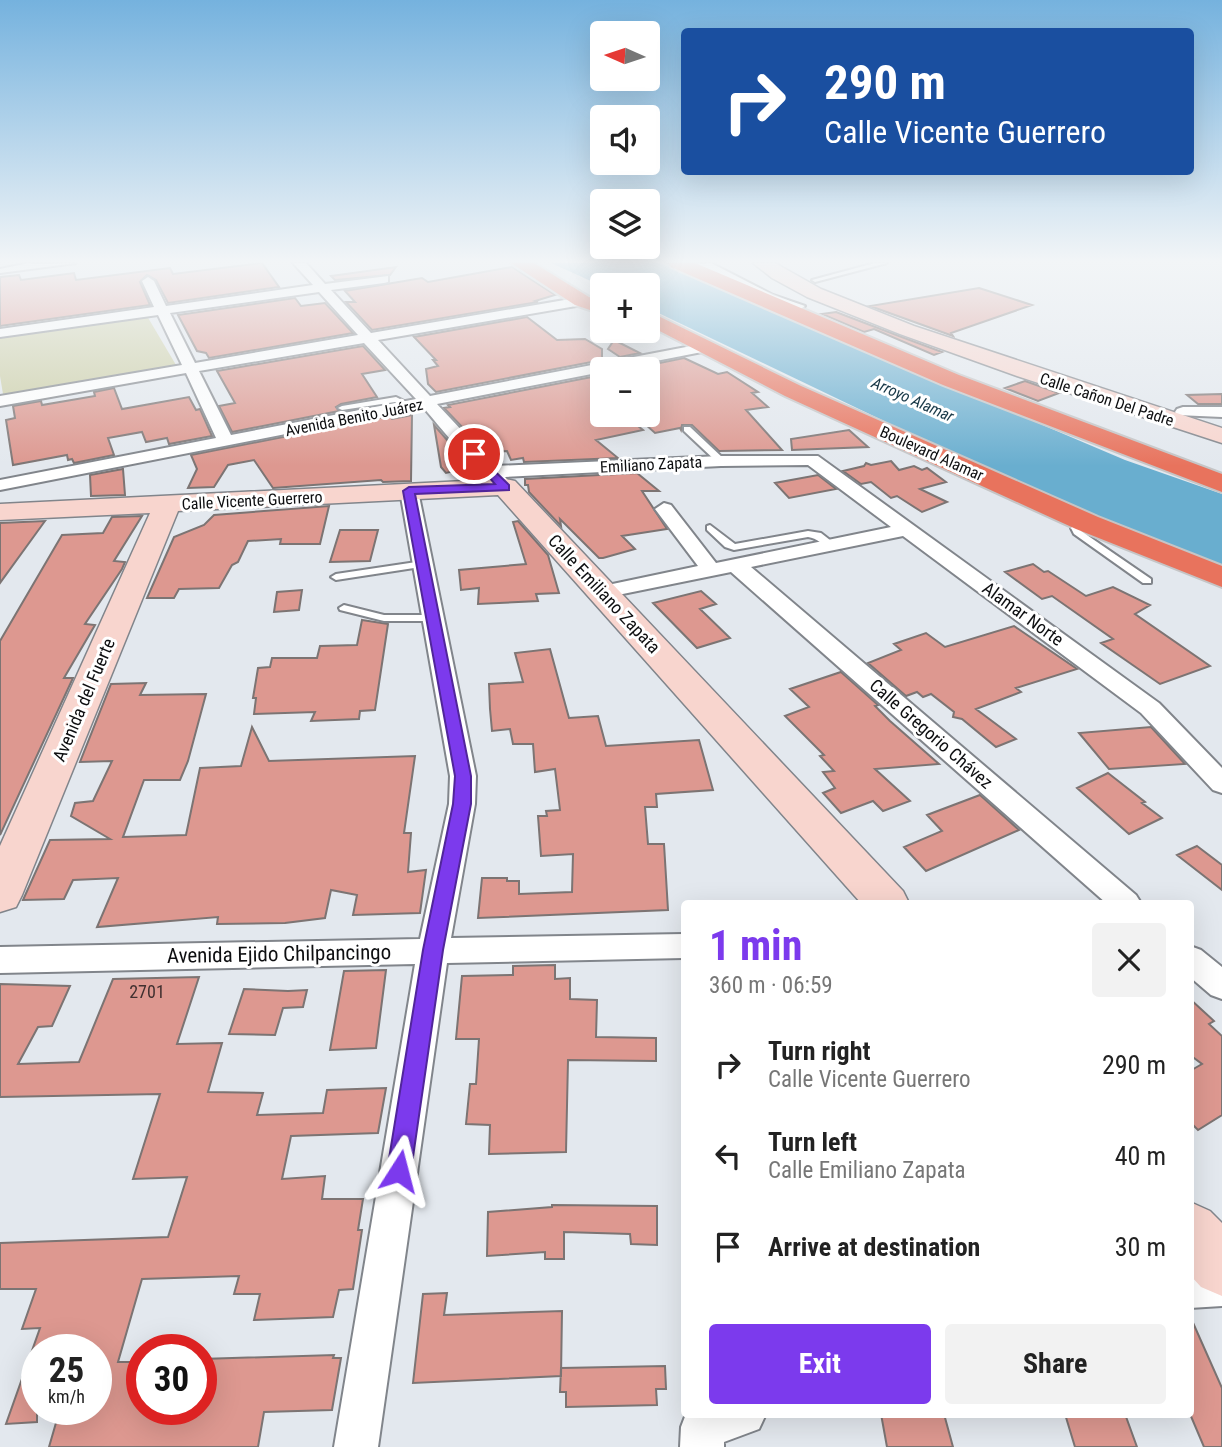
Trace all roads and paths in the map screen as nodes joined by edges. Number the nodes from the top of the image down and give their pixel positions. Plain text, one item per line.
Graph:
1 (170, 331) edge
2 (358, 331) edge
3 (414, 331) edge
4 (668, 331) edge
5 (675, 331) edge
6 (842, 331) edge
7 (912, 331) edge
8 (366, 339) junction
9 (696, 341) junction
10 (189, 369) junction
11 (0, 401) edge
12 (425, 403) junction
13 (407, 406) junction
14 (342, 408) dead end
15 (1183, 412) dead end
16 (1222, 412) edge
17 (687, 429) dead end
18 (1222, 436) edge
19 (226, 441) junction
20 (812, 460) joint
21 (720, 461) junction
22 (498, 479) junction
23 (1222, 484) edge
24 (0, 485) edge
25 (409, 491) junction
26 (167, 505) junction
27 (664, 509) dead end
28 (0, 512) edge
29 (1087, 523) junction
30 (710, 528) dead end
31 (908, 529) junction
32 (830, 544) junction
33 (423, 564) junction
34 (724, 567) junction
35 (336, 577) dead end
36 (1222, 577) edge
37 (1147, 581) dead end
38 (603, 592) junction
39 (344, 608) dead end
40 (433, 618) junction
41 (1222, 784) edge
42 (0, 895) edge
43 (884, 900) edge
44 (1122, 900) edge
45 (681, 946) edge
46 (433, 950) junction
47 (0, 960) edge
48 (1194, 962) edge
49 (1222, 986) edge
50 (1194, 1235) edge
51 (1222, 1266) edge
52 (1222, 1286) edge
53 (1194, 1288) edge
54 (737, 1418) edge
55 (702, 1437) edge
56 (356, 1447) edge

1 - 10 street
2 - 8 street, Calle Emiliano Zapata
3 - 8 street
4 - 9 highway
5 - 9 highway, Boulevard Alamar
6 - 23 highway
7 - 18 street, Calle Cañon Del Padre
8 - 10 street
8 - 12 street, Calle Emiliano Zapata
9 - 12 street, Avenida Benito Juárez
9 - 29 highway, Boulevard Alamar
10 - 11 street
10 - 19 street
12 - 13 street, Avenida Benito Juárez
12 - 22 street, Calle Emiliano Zapata
13 - 14 lane
13 - 19 street, Avenida Benito Juárez
15 - 16 street
17 - 21 lane
19 - 24 street, Avenida Benito Juárez
20 - 21 street, Emiliano Zapata
20 - 31 street, Alamar Norte
21 - 22 street, Emiliano Zapata
22 - 25 street, Calle Vicente Guerrero
22 - 38 street, Calle Emiliano Zapata
25 - 26 street, Calle Vicente Guerrero
25 - 33 street
26 - 28 street, Calle Vicente Guerrero
26 - 42 street, Avenida del Fuerte
27 - 34 street, Calle Gregorio Chávez
29 - 36 highway, Boulevard Alamar
29 - 37 lane
30 - 32 lane
31 - 32 street
31 - 41 street, Alamar Norte
32 - 34 street
33 - 35 lane
33 - 40 street
34 - 38 street
34 - 44 street, Calle Gregorio Chávez
38 - 43 street, Calle Emiliano Zapata
39 - 40 lane
40 - 46 street
45 - 46 street, Avenida Ejido Chilpancingo
46 - 47 street, Avenida Ejido Chilpancingo
46 - 56 street
48 - 49 street
50 - 51 street
52 - 53 street
54 - 55 street

